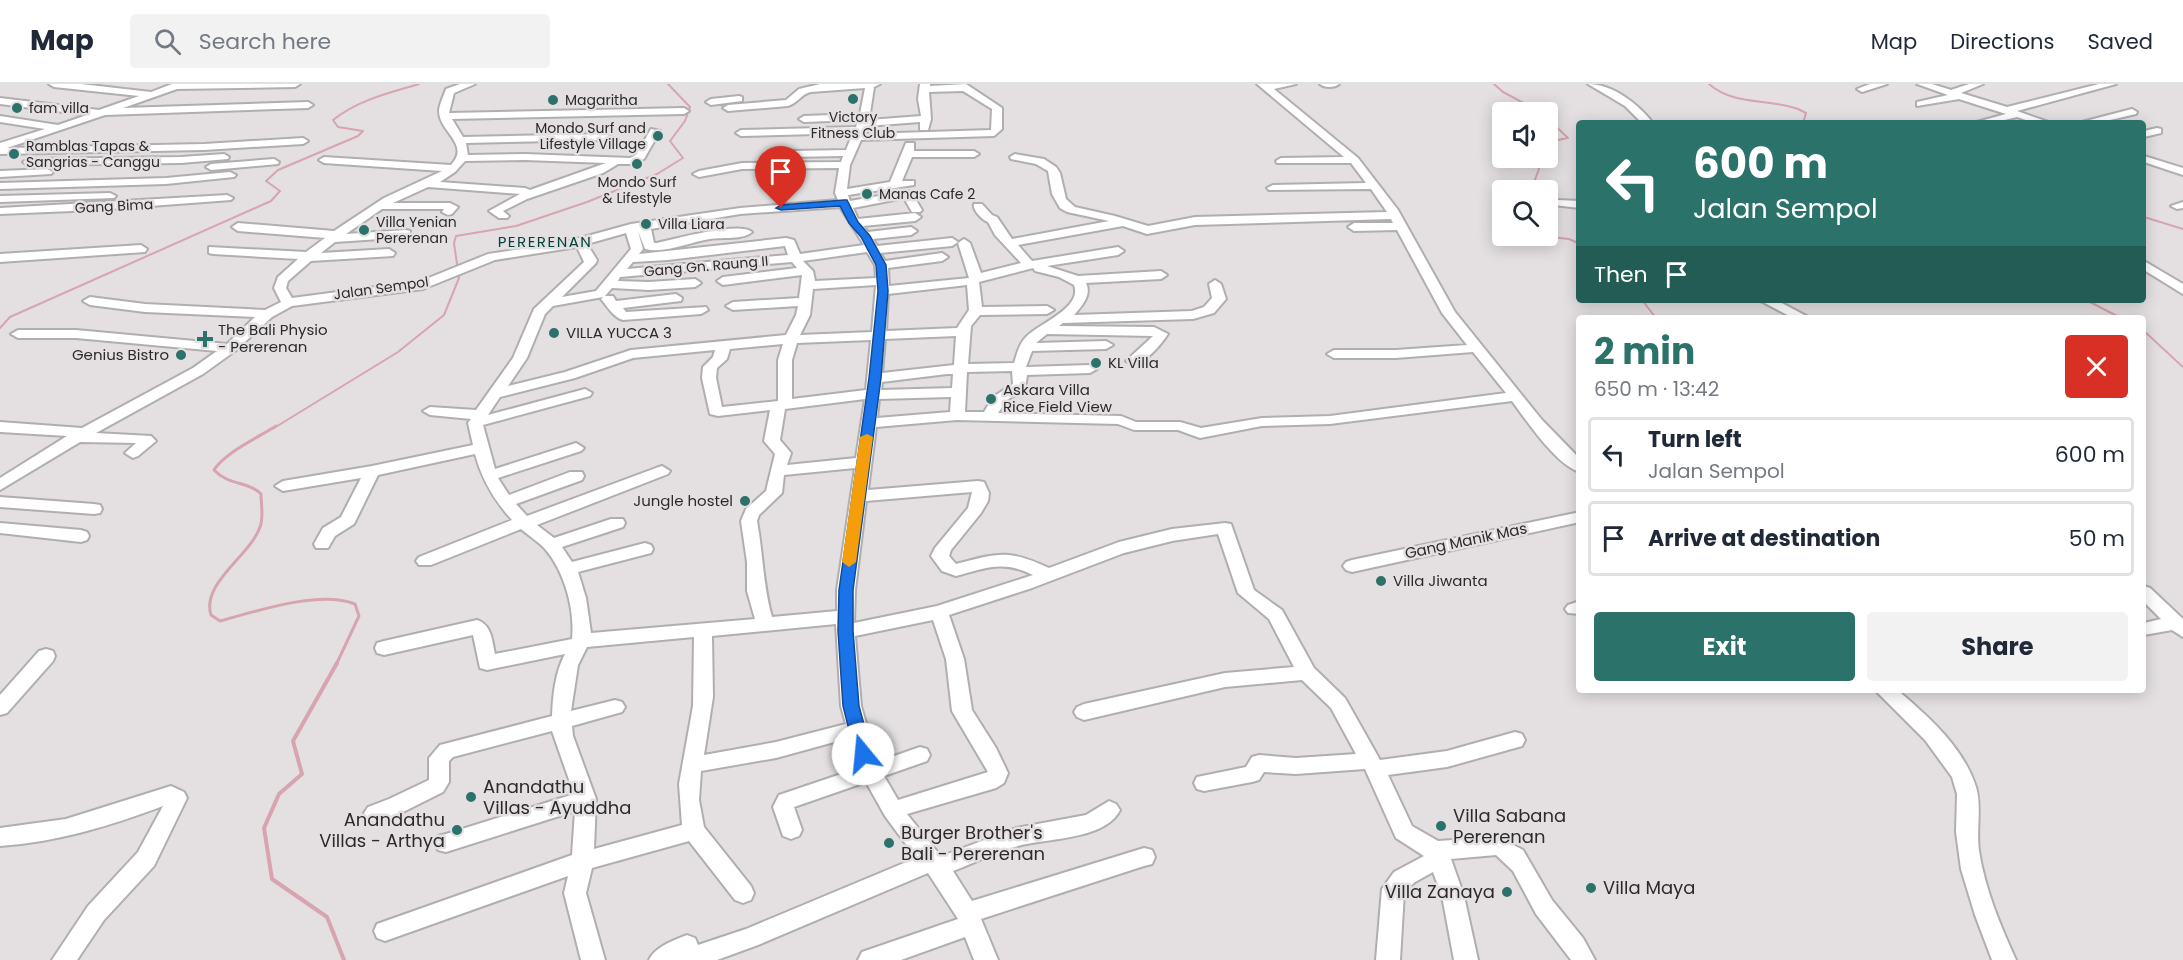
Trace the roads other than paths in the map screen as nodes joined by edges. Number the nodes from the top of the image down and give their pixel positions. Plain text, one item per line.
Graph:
1 (54, 84) edge
2 (163, 84) edge
3 (295, 84) edge
4 (470, 84) edge
5 (1291, 84) edge
6 (1325, 84) edge
7 (1334, 84) edge
8 (1593, 84) edge
9 (1882, 84) edge
10 (1922, 84) edge
11 (1978, 84) edge
12 (2111, 84) edge
13 (178, 85) edge
14 (963, 86) edge
15 (1264, 86) edge
16 (926, 87) edge
17 (1862, 89) dead end
18 (153, 94) junction
19 (797, 94) junction
20 (1956, 94) junction
21 (299, 96) dead end
22 (851, 96) dead end
23 (141, 99) junction
24 (0, 101) edge
25 (711, 102) dead end
26 (593, 103) dead end
27 (1922, 104) dead end
28 (308, 105) dead end
29 (728, 108) dead end
30 (813, 109) dead end
31 (2008, 110) junction
32 (684, 111) dead end
33 (104, 112) junction
34 (2132, 112) dead end
35 (445, 113) junction
36 (2019, 114) junction
37 (90, 117) junction
38 (139, 118) dead end
39 (862, 118) edge
40 (0, 119) edge
41 (804, 119) dead end
42 (926, 119) junction
43 (1645, 120) edge
44 (1992, 120) edge
45 (2037, 120) edge
46 (2096, 120) edge
47 (59, 128) junction
48 (2157, 130) dead end
49 (655, 131) dead end
50 (741, 133) dead end
51 (2146, 133) edge
52 (916, 135) junction
53 (204, 136) dead end
54 (0, 137) edge
55 (606, 137) dead end
56 (20, 140) junction
57 (458, 140) junction
58 (303, 141) dead end
59 (813, 141) dead end
60 (0, 146) edge
61 (0, 151) edge
62 (790, 154) dead end
63 (908, 154) junction
64 (974, 154) dead end
65 (1015, 157) dead end
66 (324, 160) dead end
67 (1354, 160) junction
68 (2146, 160) edge
69 (613, 161) junction
70 (1281, 161) dead end
71 (0, 163) edge
72 (457, 163) junction
73 (263, 172) dead end
74 (2183, 172) edge
75 (0, 174) edge
76 (699, 174) dead end
77 (910, 183) dead end
78 (426, 184) junction
79 (895, 185) junction
80 (0, 186) edge
81 (1374, 186) junction
82 (1273, 188) dead end
83 (214, 190) dead end
84 (525, 191) dead end
85 (227, 198) dead end
86 (0, 199) edge
87 (843, 201) junction
88 (1558, 203) edge
89 (1576, 205) edge
90 (380, 206) junction
91 (978, 206) dead end
92 (0, 211) edge
93 (448, 212) dead end
94 (503, 216) dead end
95 (1397, 220) junction
96 (1124, 222) junction
97 (238, 227) dead end
98 (638, 227) junction
99 (1280, 229) dead end
100 (911, 231) dead end
101 (746, 232) dead end
102 (406, 234) dead end
103 (337, 237) junction
104 (865, 239) junction
105 (580, 242) junction
106 (1010, 243) junction
107 (141, 249) dead end
108 (213, 250) dead end
109 (1118, 251) dead end
110 (389, 253) dead end
111 (308, 257) junction
112 (942, 257) dead end
113 (0, 258) edge
114 (629, 258) junction
115 (795, 258) junction
116 (1029, 266) junction
117 (2146, 266) edge
118 (616, 274) junction
119 (1161, 275) dead end
120 (807, 278) junction
121 (882, 279) junction
122 (975, 279) junction
123 (723, 281) dead end
124 (695, 283) dead end
125 (1079, 283) junction
126 (1215, 284) dead end
127 (1142, 285) dead end
128 (603, 289) junction
129 (2183, 290) edge
130 (676, 297) dead end
131 (90, 301) dead end
132 (804, 302) junction
133 (288, 303) junction
134 (548, 303) junction
135 (1772, 303) edge
136 (613, 305) junction
137 (733, 306) dead end
138 (701, 310) dead end
139 (1047, 310) dead end
140 (976, 311) junction
141 (267, 314) junction
142 (1797, 315) edge
143 (1063, 318) junction
144 (1041, 330) junction
145 (963, 332) junction
146 (18, 334) dead end
147 (878, 337) junction
148 (791, 339) junction
149 (724, 344) junction
150 (1106, 345) dead end
151 (1026, 346) junction
152 (230, 348) junction
153 (1478, 348) junction
154 (1334, 354) dead end
155 (1133, 361) dead end
156 (961, 368) junction
157 (1019, 369) junction
158 (1089, 369) dead end
159 (873, 389) junction
160 (960, 392) junction
161 (494, 393) junction
162 (585, 393) dead end
163 (1517, 396) junction
164 (782, 404) junction
165 (430, 411) dead end
166 (990, 415) junction
167 (957, 416) junction
168 (477, 419) junction
169 (868, 423) junction
170 (0, 427) edge
171 (0, 438) edge
172 (75, 438) junction
173 (480, 448) junction
174 (576, 448) dead end
175 (133, 453) dead end
176 (863, 462) junction
177 (1576, 464) edge
178 (372, 471) junction
179 (662, 471) dead end
180 (777, 471) junction
181 (489, 476) junction
182 (576, 476) dead end
183 (4, 480) edge
184 (284, 486) dead end
185 (860, 496) junction
186 (0, 502) edge
187 (505, 502) junction
188 (94, 509) dead end
189 (1576, 518) edge
190 (524, 522) junction
191 (617, 523) dead end
192 (0, 528) edge
193 (81, 536) dead end
194 (321, 544) dead end
195 (551, 545) junction
196 (645, 549) dead end
197 (425, 561) dead end
198 (1352, 566) dead end
199 (568, 569) junction
200 (1048, 575) junction
201 (2146, 594) edge
202 (939, 612) junction
203 (765, 623) junction
204 (845, 624) junction
205 (2179, 627) edge
206 (2146, 629) edge
207 (703, 631) junction
208 (580, 642) junction
209 (384, 648) dead end
210 (46, 656) dead end
211 (1307, 673) junction
212 (1889, 693) edge
213 (615, 707) dead end
214 (0, 708) edge
215 (1084, 712) dead end
216 (561, 720) junction
217 (855, 729) junction
218 (1515, 740) dead end
219 (920, 754) dead end
220 (691, 765) junction
221 (1372, 765) junction
222 (872, 773) junction
223 (1204, 783) dead end
224 (586, 799) junction
225 (892, 810) junction
226 (1109, 810) dead end
227 (375, 813) dead end
228 (791, 830) dead end
229 (694, 831) junction
230 (0, 837) edge
231 (446, 843) dead end
232 (1438, 855) junction
233 (1144, 857) dead end
234 (583, 861) junction
235 (935, 864) junction
236 (743, 893) dead end
237 (969, 919) junction
238 (385, 931) dead end
239 (686, 953) edge
240 (594, 959) edge
241 (64, 960) edge
242 (661, 960) edge
243 (870, 960) edge
244 (986, 960) edge
245 (1388, 960) edge
246 (1466, 960) edge
247 (1583, 960) edge
248 (2004, 960) edge

1 - 18 street
2 - 13 street
3 - 13 street
4 - 35 street
5 - 15 street
6 - 7 street
8 - 43 street
9 - 17 street
10 - 20 street
11 - 20 street
12 - 31 street
13 - 18 street
14 - 16 street
14 - 52 street
15 - 67 street
16 - 42 street
18 - 23 street
19 - 25 street
19 - 29 street
19 - 39 street
20 - 27 street
20 - 31 street
21 - 23 street
22 - 39 street
23 - 33 street
24 - 33 street
26 - 35 street
28 - 33 street
30 - 39 street
31 - 36 street
32 - 35 street
33 - 37 street
34 - 46 street
35 - 57 street
36 - 44 street
36 - 45 street
37 - 38 street
37 - 47 street
39 - 41 street
39 - 42 street
39 - 50 street
39 - 52 street
39 - 59 street
39 - 62 street
39 - 76 street
39 - 87 street
40 - 47 street
42 - 52 street
47 - 56 street
48 - 51 street
49 - 69 street
52 - 63 street
53 - 56 street
54 - 56 street
55 - 57 street
56 - 60 street
57 - 72 street
58 - 61 street
63 - 64 street
63 - 79 street
65 - 96 street
66 - 72 street
67 - 70 street
67 - 81 street
68 - 74 street
69 - 72 street
69 - 94 street
71 - 75 street
72 - 78 street
73 - 80 street
77 - 79 street
78 - 84 street
78 - 90 street
79 - 87 street
81 - 82 street
81 - 95 street
83 - 86 street
85 - 92 street, Gang Bima
87 - 98 street, Jalan Sempol
87 - 104 street
87 - 104 street
88 - 89 street
90 - 93 street
90 - 103 street
91 - 106 street
95 - 96 street
95 - 99 street
95 - 153 street
96 - 106 street
97 - 103 street
98 - 101 street
98 - 105 street, Jalan Sempol
98 - 114 street
100 - 104 street
102 - 103 street
103 - 111 street
104 - 115 street, Gang Gn. Raung II
104 - 121 street
104 - 122 street
105 - 133 street, Jalan Sempol
105 - 134 street
106 - 116 street
107 - 113 street
108 - 111 street
109 - 116 street
110 - 111 street
111 - 133 street
112 - 121 street
114 - 115 street
114 - 118 street
115 - 118 street, Gang Gn. Raung II
115 - 120 street
116 - 122 street
116 - 125 street
117 - 129 street
118 - 128 street
119 - 125 street
120 - 121 street
120 - 123 street
120 - 132 street
121 - 122 street
121 - 147 street
122 - 140 street
124 - 128 street
125 - 127 street
125 - 143 street
126 - 143 street
128 - 134 street
128 - 136 street
130 - 136 street
131 - 141 street
132 - 137 street
132 - 148 street
133 - 141 street, Jalan Sempol
134 - 161 street
135 - 142 street
136 - 138 street
139 - 140 street
140 - 145 street
141 - 152 street, Jalan Sempol
143 - 144 street
144 - 151 street
144 - 155 street
145 - 147 street
145 - 156 street
146 - 152 street
147 - 148 street
147 - 159 street
148 - 149 street
148 - 164 street
149 - 161 street
149 - 164 street
150 - 151 street
151 - 157 street
152 - 172 street, Jalan Sempol
153 - 154 street
153 - 163 street
156 - 157 street
156 - 159 street
156 - 160 street
157 - 158 street
157 - 166 street
159 - 160 street
159 - 164 street
159 - 169 street
160 - 167 street
161 - 168 street
162 - 168 street
163 - 166 street
163 - 177 street
164 - 180 street
165 - 168 street
166 - 167 street
167 - 169 street
168 - 173 street
169 - 176 street
170 - 172 street
171 - 172 street
172 - 175 street
172 - 183 street, Jalan Sempol
173 - 178 street
173 - 181 street
174 - 181 street
176 - 180 street
176 - 185 street
178 - 184 street
178 - 194 street
179 - 190 street
180 - 203 street
181 - 187 street
182 - 187 street
185 - 200 street
185 - 204 street
186 - 188 street
187 - 190 street
189 - 198 street, Gang Manik Mas
190 - 195 street
190 - 197 street
191 - 195 street
192 - 193 street
195 - 199 street
196 - 199 street
199 - 208 street
200 - 202 street
200 - 211 street
201 - 205 street
202 - 204 street
202 - 225 street
203 - 204 street
203 - 207 street
204 - 217 street
205 - 206 street
207 - 208 street
207 - 220 street
208 - 209 street
208 - 216 street
210 - 214 street
211 - 215 street
211 - 221 street
212 - 248 street
213 - 216 street
216 - 224 street
216 - 227 street
217 - 220 street
217 - 222 street
218 - 221 street
219 - 222 street
220 - 229 street
221 - 223 street
221 - 232 street
222 - 225 street
222 - 228 street
224 - 231 street
224 - 234 street
225 - 235 street
226 - 235 street
229 - 234 street
229 - 236 street
230 - 241 street
232 - 245 street
232 - 246 street
232 - 247 street
233 - 237 street
234 - 238 street
234 - 240 street
235 - 237 street
235 - 239 street
237 - 243 street
237 - 244 street
239 - 242 street

